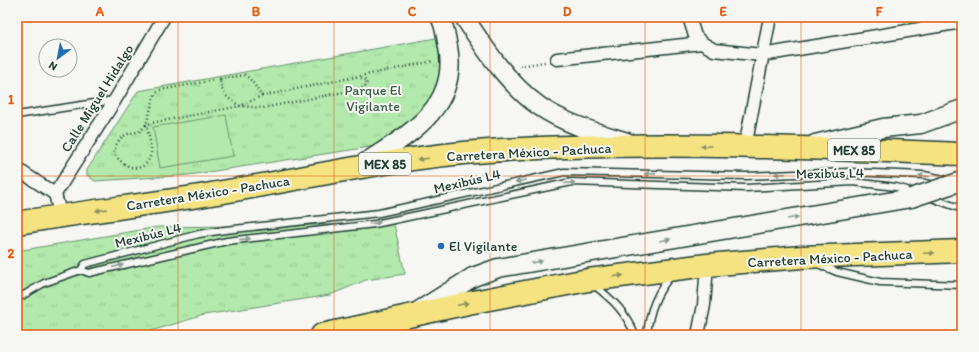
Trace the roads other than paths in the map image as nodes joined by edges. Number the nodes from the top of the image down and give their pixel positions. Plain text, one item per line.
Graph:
1 (164, 17) edge
2 (440, 17) edge
3 (464, 17) edge
4 (689, 17) edge
5 (770, 17) edge
6 (962, 22) edge
7 (702, 43) junction
8 (762, 55) junction
9 (557, 59) road end
10 (115, 100) junction
11 (962, 109) edge
12 (17, 115) edge
13 (640, 145) junction
14 (746, 147) junction
15 (799, 148) junction
16 (962, 154) edge
17 (358, 168) junction
18 (17, 169) edge
19 (962, 182) edge
20 (55, 194) junction
21 (962, 209) edge
22 (61, 216) junction
23 (23, 222) edge
24 (962, 251) edge
25 (802, 258) junction
26 (707, 266) junction
27 (678, 269) junction
28 (81, 270) junction
29 (588, 280) junction
30 (962, 285) edge
31 (17, 299) edge
32 (411, 316) junction
33 (322, 335) edge
34 (635, 335) edge
35 (647, 335) edge
36 (698, 335) edge

1 - 10 street, Calle Miguel Hidalgo
2 - 17 main road
3 - 13 main road
4 - 7 street
5 - 8 street
6 - 8 street
7 - 8 street
7 - 9 street
8 - 14 street
10 - 12 lane
10 - 20 street, Calle Miguel Hidalgo
11 - 15 main road
14 -> 13 highway, Carretera México - Pachuca / MEX 85
13 -> 17 highway, Carretera México - Pachuca / MEX 85
14 - 15 highway, Carretera México - Pachuca / MEX 85
15 - 16 highway, Carretera México - Pachuca / MEX 85
17 -> 22 highway, Carretera México - Pachuca / MEX 85
18 - 20 street
19 -> 28 lane, Mexibús L4
32 -> 19 main road, bridge
20 - 22 street
28 -> 21 lane, Mexibús L4
22 - 23 highway, Carretera México - Pachuca / MEX 85
25 -> 24 highway, Carretera México - Pachuca
25 - 26 highway, Carretera México - Pachuca
25 - 30 lane
26 - 27 highway, Carretera México - Pachuca
26 - 36 street
29 -> 27 highway, Carretera México - Pachuca
27 - 35 lane
28 - 31 lane, Mexibús L4
32 -> 29 highway, Carretera México - Pachuca
29 - 34 lane
32 - 33 highway, Carretera México - Pachuca

